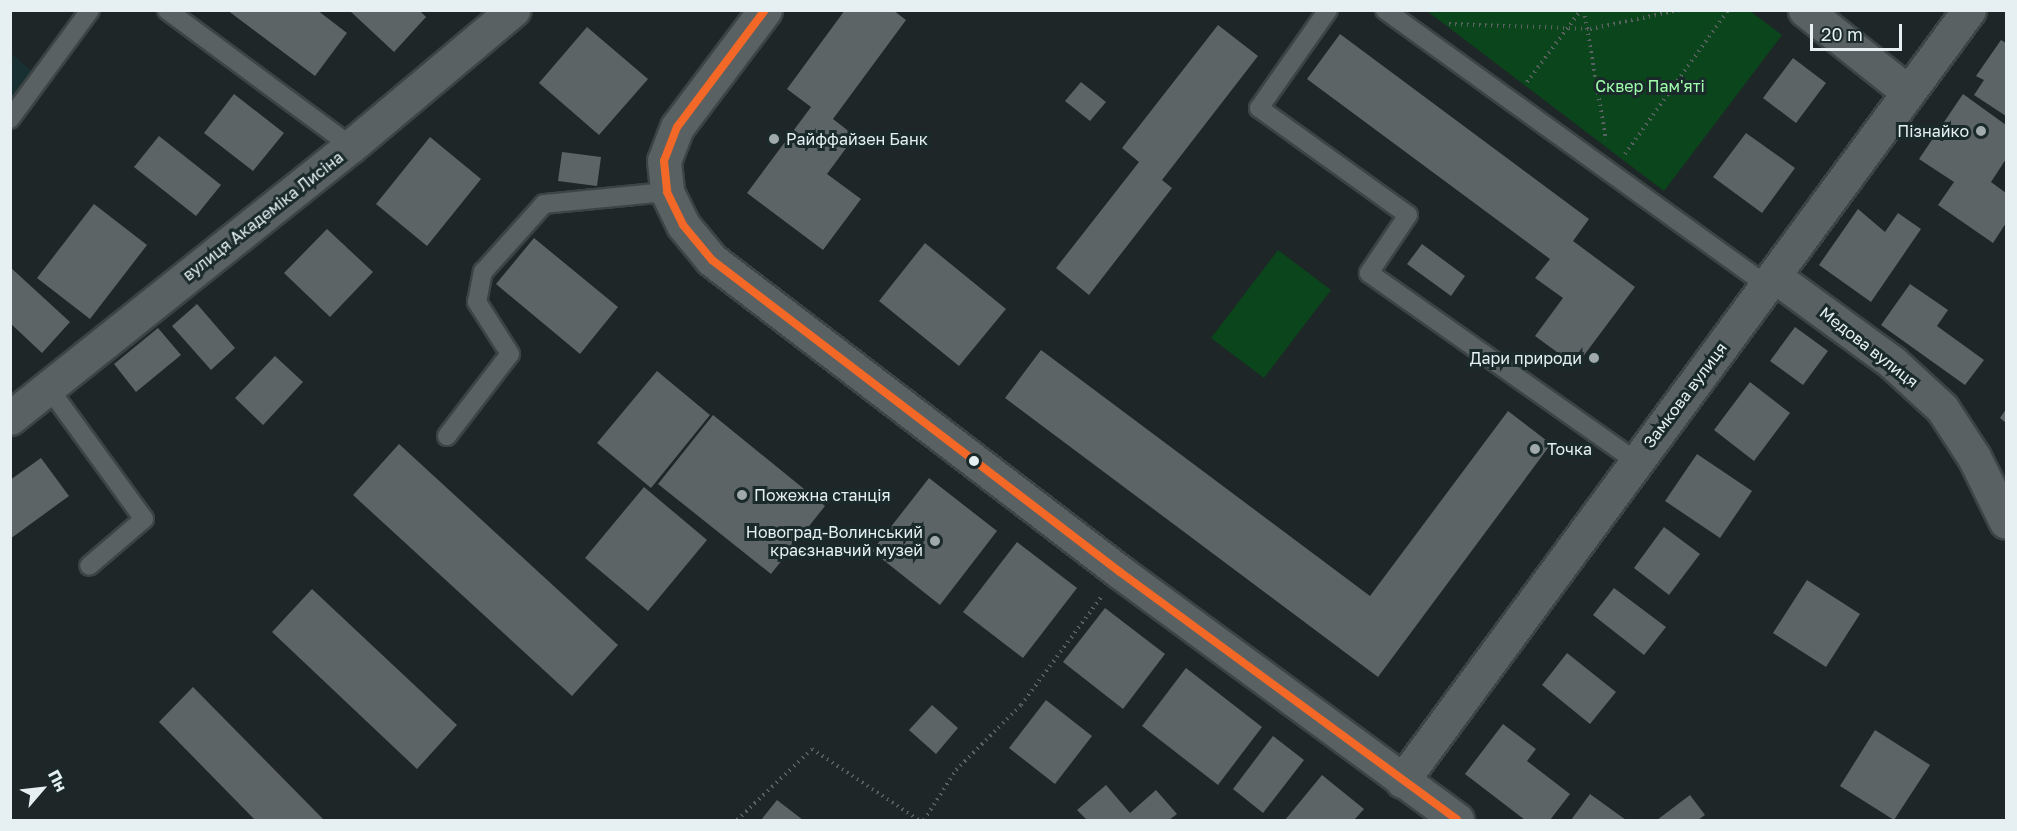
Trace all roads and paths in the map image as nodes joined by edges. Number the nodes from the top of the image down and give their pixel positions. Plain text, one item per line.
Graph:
1 (90, 10) edge
2 (167, 10) edge
3 (513, 10) edge
4 (765, 10) edge
5 (1328, 10) edge
6 (1385, 10) edge
7 (1583, 10) edge
8 (1680, 10) edge
9 (1728, 10) edge
10 (1805, 10) edge
11 (1969, 10) edge
12 (1401, 22) junction
13 (1568, 28) junction
14 (1590, 29) junction
15 (1907, 91) junction
16 (1512, 102) junction
17 (10, 119) edge
18 (351, 146) junction
19 (1611, 174) junction
20 (667, 192) junction
21 (1771, 281) junction
22 (48, 387) junction
23 (10, 418) edge
24 (447, 436) dead end
25 (1636, 461) junction
26 (2007, 522) edge
27 (89, 566) dead end
28 (1120, 572) junction
29 (1402, 781) junction
30 (737, 820) edge
31 (919, 820) edge
32 (924, 820) edge
33 (1457, 820) edge

1 - 17 lane
2 - 18 lane
3 - 18 street, вулиця Академіка Лисіна
4 - 20 street
5 - 25 lane
6 - 12 lane
7 - 13 path
7 - 14 path
8 - 14 path
9 - 19 path
10 - 15 street
11 - 15 street, Замкова вулиця
12 - 13 path
12 - 16 lane
13 - 14 path
13 - 16 path
14 - 19 path
15 - 21 street, Замкова вулиця
16 - 19 lane
18 - 22 street, вулиця Академіка Лисіна
19 - 21 lane
20 - 24 lane
20 - 28 street
21 - 25 street, Замкова вулиця
21 - 26 street, Медова вулиця
22 - 23 street, вулиця Академіка Лисіна
22 - 27 lane
25 - 29 street, Замкова вулиця
28 - 29 street
28 - 32 path
29 - 33 street
30 - 31 path

